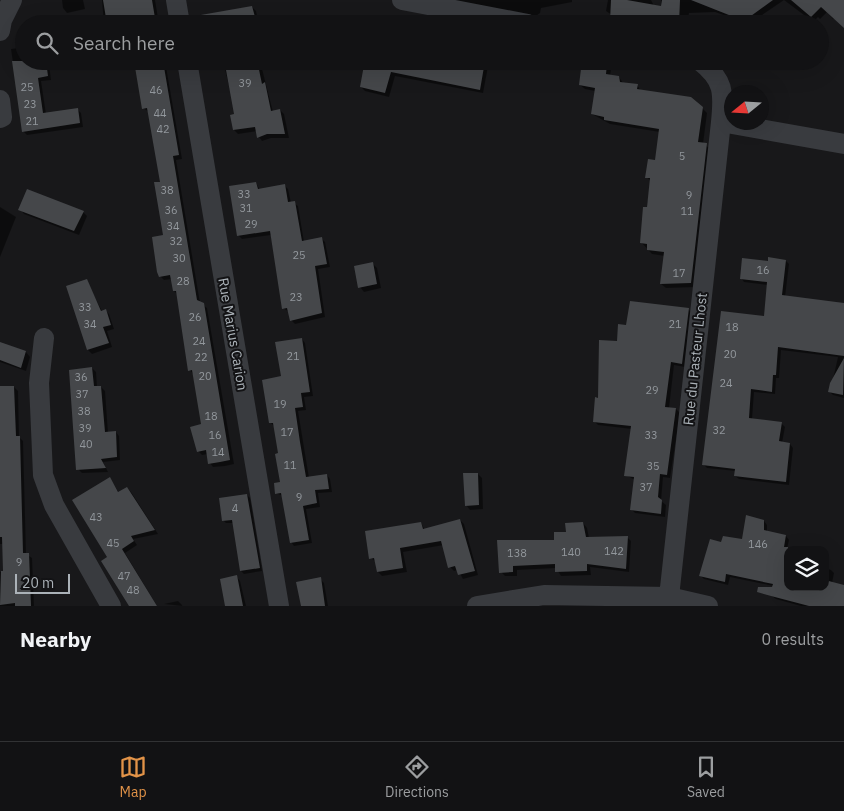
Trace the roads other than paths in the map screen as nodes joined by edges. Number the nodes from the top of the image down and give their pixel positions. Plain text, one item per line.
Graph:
1 (12, 0) edge
2 (176, 0) edge
3 (402, 0) edge
4 (178, 15) edge
5 (481, 15) edge
6 (0, 31) edge
7 (189, 70) edge
8 (711, 70) edge
9 (0, 100) edge
10 (0, 118) edge
11 (721, 122) junction
12 (844, 144) edge
13 (44, 338) dead end
14 (669, 597) junction
15 (111, 606) edge
16 (279, 606) edge
17 (477, 606) edge
18 (708, 606) edge

1 - 6 street
2 - 4 street
3 - 5 street
7 - 16 street, Rue Marius Carion
8 - 11 street, Rue du Pasteur Lhost
9 - 10 street
11 - 12 street
11 - 14 street, Rue du Pasteur Lhost
13 - 15 street
14 - 17 street
14 - 18 street

